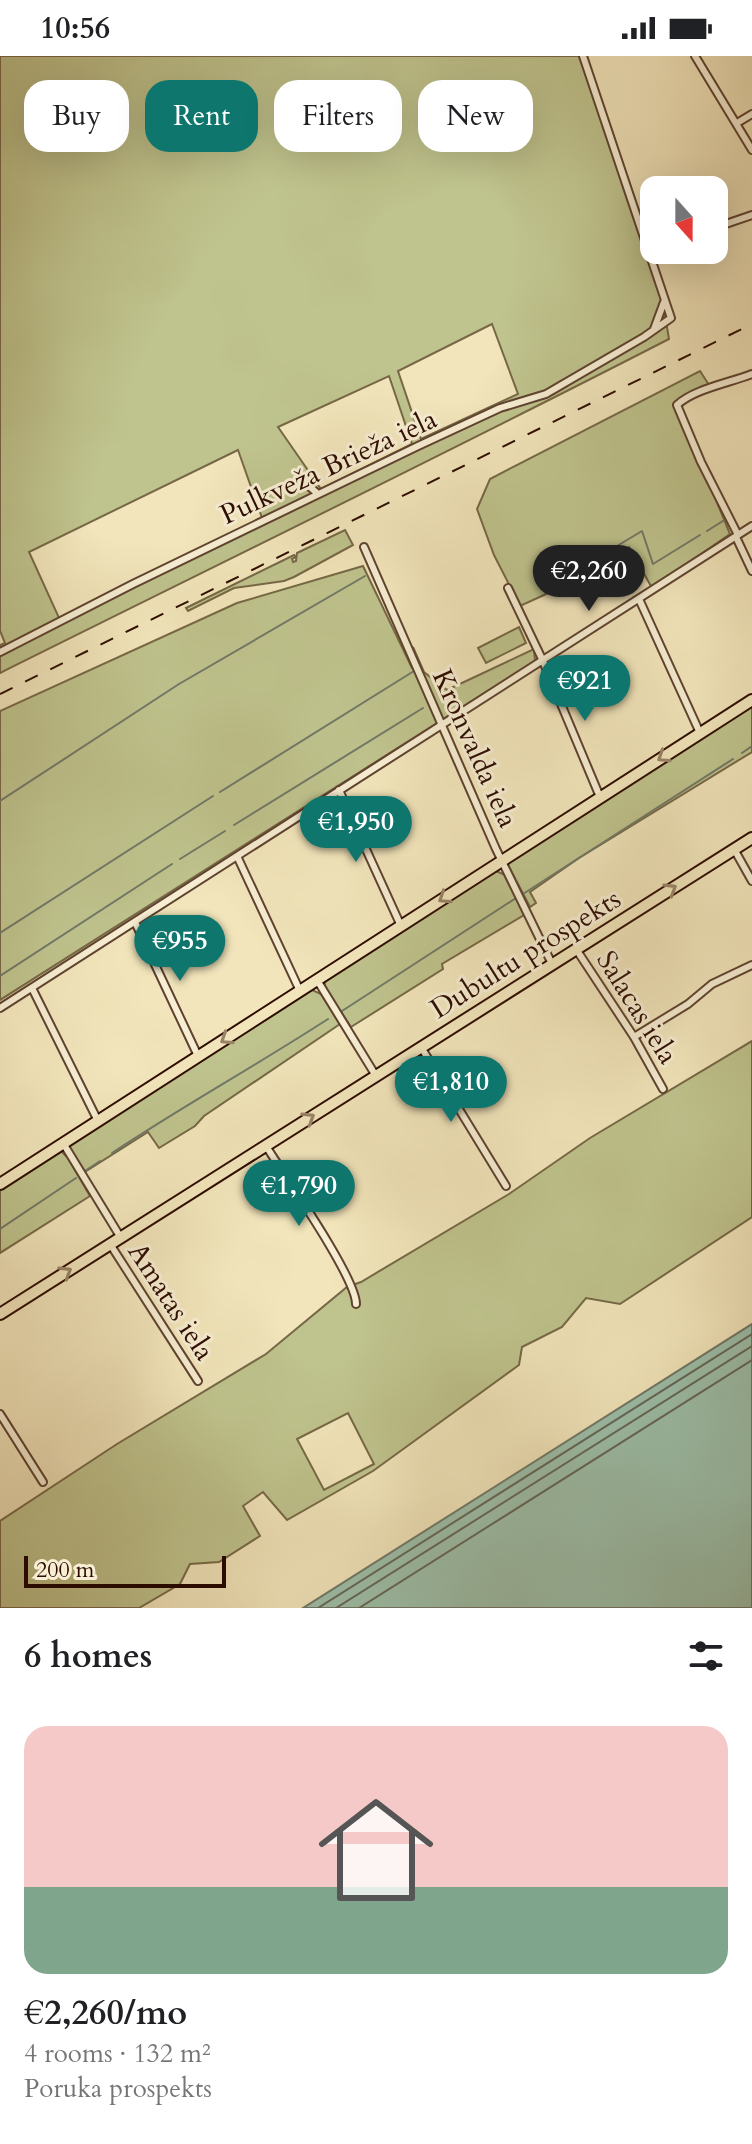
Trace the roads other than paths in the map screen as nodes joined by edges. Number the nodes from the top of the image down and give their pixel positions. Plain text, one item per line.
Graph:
1 (583, 56) edge
2 (698, 57) edge
3 (752, 114) edge
4 (737, 123) junction
5 (752, 150) edge
6 (752, 215) edge
7 (640, 216) edge
8 (728, 223) edge
9 (656, 264) edge
10 (665, 299) junction
11 (654, 329) junction
12 (752, 374) edge
13 (301, 479) dead end
14 (318, 494) junction
15 (752, 526) edge
16 (737, 536) junction
17 (364, 547) dead end
18 (752, 571) edge
19 (508, 588) dead end
20 (639, 599) junction
21 (0, 652) edge
22 (543, 661) junction
23 (752, 700) edge
24 (441, 724) junction
25 (700, 733) junction
26 (339, 790) junction
27 (600, 797) junction
28 (752, 838) edge
29 (734, 849) junction
30 (237, 856) junction
31 (502, 861) junction
32 (752, 881) edge
33 (135, 922) junction
34 (401, 926) junction
35 (576, 949) junction
36 (552, 964) junction
37 (752, 965) edge
38 (317, 980) junction
39 (32, 988) junction
40 (300, 991) junction
41 (0, 1008) edge
42 (634, 1037) junction
43 (421, 1047) junction
44 (198, 1056) junction
45 (376, 1076) junction
46 (663, 1089) dead end
47 (98, 1121) junction
48 (63, 1143) junction
49 (266, 1146) junction
50 (0, 1184) edge
51 (506, 1186) dead end
52 (121, 1238) junction
53 (110, 1244) junction
54 (356, 1304) dead end
55 (0, 1314) edge
56 (198, 1381) dead end
57 (0, 1414) edge
58 (43, 1482) dead end

1 - 7 street
2 - 4 street
3 - 4 street
4 - 5 street
6 - 8 street
9 - 10 street
10 - 11 street
10 - 11 street, Pulkveža Brieža iela
11 - 14 street, Pulkveža Brieža iela
12 - 16 street
13 - 14 street
14 - 21 street, Pulkveža Brieža iela
15 - 16 street
16 - 18 street
16 - 20 street
17 - 24 street, Kronvalda iela
19 - 22 street
20 - 22 street
20 - 25 street
22 - 24 street
22 - 27 street
23 - 25 main road
24 - 26 street
24 - 31 street, Kronvalda iela
25 -> 27 main road
26 - 30 street
26 - 34 street
27 - 31 main road
28 - 29 main road, Dubultu prospekts
29 - 32 street
35 -> 29 main road, Dubultu prospekts
30 - 33 street
30 - 40 street
31 -> 34 main road
31 - 36 street, Kronvalda iela
33 - 39 street
33 - 44 street
34 - 38 main road
35 - 36 main road, Dubultu prospekts
35 - 42 street, Salacas iela
36 - 43 main road, Dubultu prospekts
37 - 42 street
38 - 40 main road
38 - 45 street
39 - 41 street
39 - 47 street
40 -> 44 main road
42 - 46 street, Salacas iela
43 - 45 main road, Dubultu prospekts
43 - 51 street
44 - 47 main road
49 -> 45 main road, Dubultu prospekts
47 - 48 main road
48 - 50 main road
48 - 52 street, Amatas iela
49 - 52 main road, Dubultu prospekts
49 - 54 street
52 - 53 main road, Dubultu prospekts
55 -> 53 main road, Dubultu prospekts
53 - 56 street, Amatas iela
57 - 58 street

